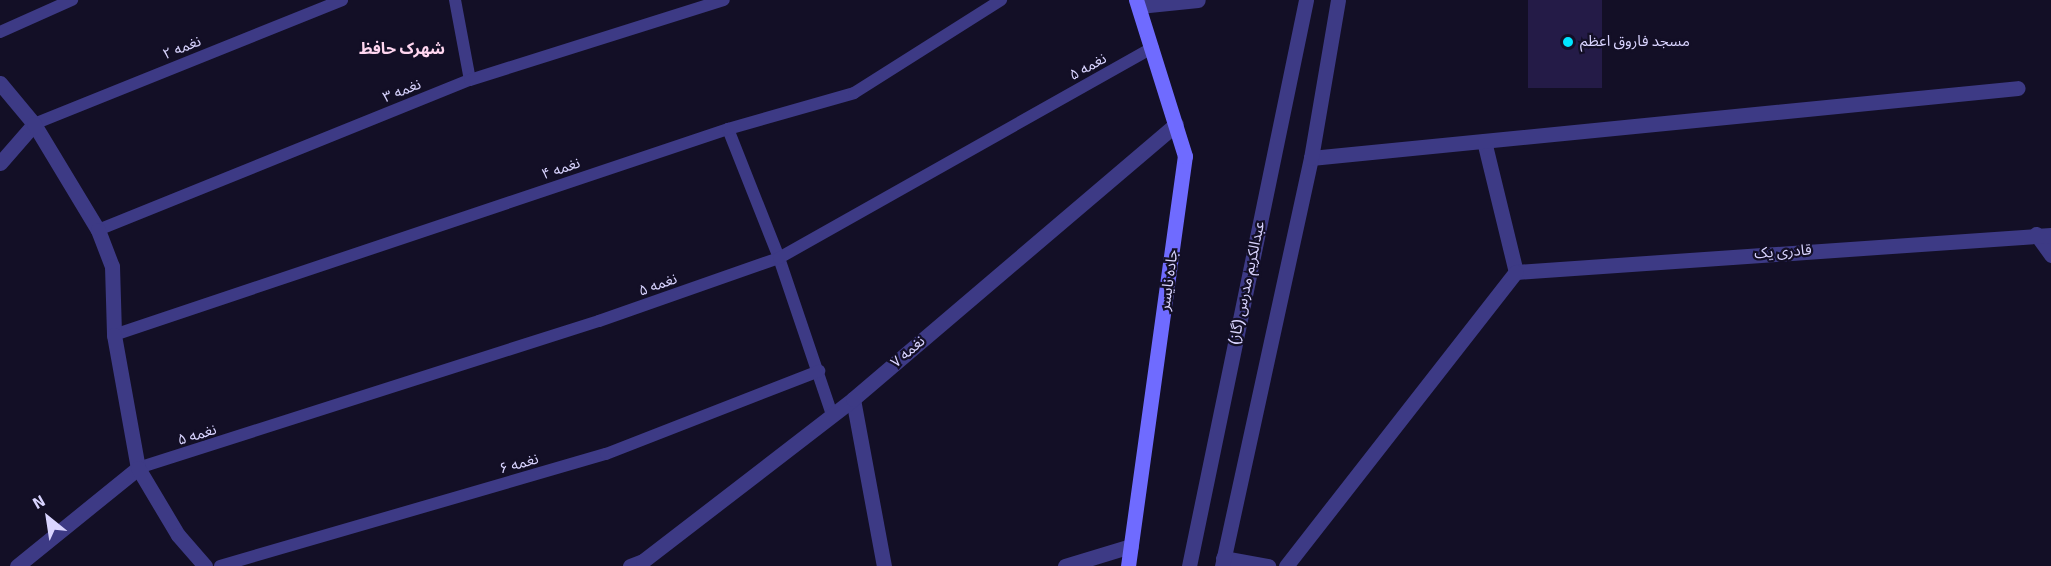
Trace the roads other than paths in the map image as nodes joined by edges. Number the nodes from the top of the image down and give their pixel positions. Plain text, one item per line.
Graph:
1 (72, 0) edge
2 (342, 0) edge
3 (455, 0) edge
4 (724, 0) edge
5 (1001, 0) edge
6 (1198, 0) edge
7 (1306, 0) edge
8 (1338, 0) edge
9 (1138, 3) edge
10 (0, 32) edge
11 (1153, 48) junction
12 (470, 80) junction
13 (0, 83) edge
14 (2018, 88) dead end
15 (34, 124) junction
16 (1176, 124) junction
17 (728, 129) junction
18 (1484, 141) junction
19 (1311, 158) junction
20 (0, 162) edge
21 (98, 230) junction
22 (2043, 234) edge
23 (2051, 255) edge
24 (779, 258) junction
25 (1516, 272) junction
26 (114, 335) junction
27 (819, 371) junction
28 (853, 399) junction
29 (832, 415) junction
30 (138, 468) junction
31 (1131, 546) junction
32 (1223, 562) edge
33 (17, 566) edge
34 (205, 566) edge
35 (220, 566) edge
36 (630, 566) edge
37 (884, 566) edge
38 (1065, 566) edge
39 (1128, 566) edge
40 (1189, 566) edge
41 (1268, 566) edge
42 (1286, 566) edge

1 - 10 lane
2 - 15 lane, نغمه ۲
3 - 12 lane
4 - 12 lane, نغمه ۳
5 - 17 lane, نغمه ۴
6 - 9 street
7 - 40 street, عبدالکریم مدرس (گاز)
8 - 19 street
9 - 11 main road, جاده نایسر
11 - 16 main road, جاده نایسر
11 - 24 lane, نغمه ۵
12 - 21 lane, نغمه ۳
13 - 15 street
14 - 18 street
15 - 20 street
15 - 21 street
16 - 28 street, نغمه ۷
16 - 31 main road, جاده نایسر
17 - 24 lane
17 - 26 lane, نغمه ۴
18 - 19 street
18 - 25 street
19 - 32 street
21 - 26 street
22 - 23 street
22 - 25 street, قادری یک
24 - 27 lane
24 - 30 lane, نغمه ۵
25 - 42 street
26 - 30 street
27 - 29 lane
27 - 35 lane, نغمه ۶
28 - 29 street, نغمه ۷
28 - 37 street
29 - 36 street, نغمه ۷
30 - 33 street
30 - 34 street
31 - 38 street
31 - 39 main road, جاده نایسر
32 - 41 street

